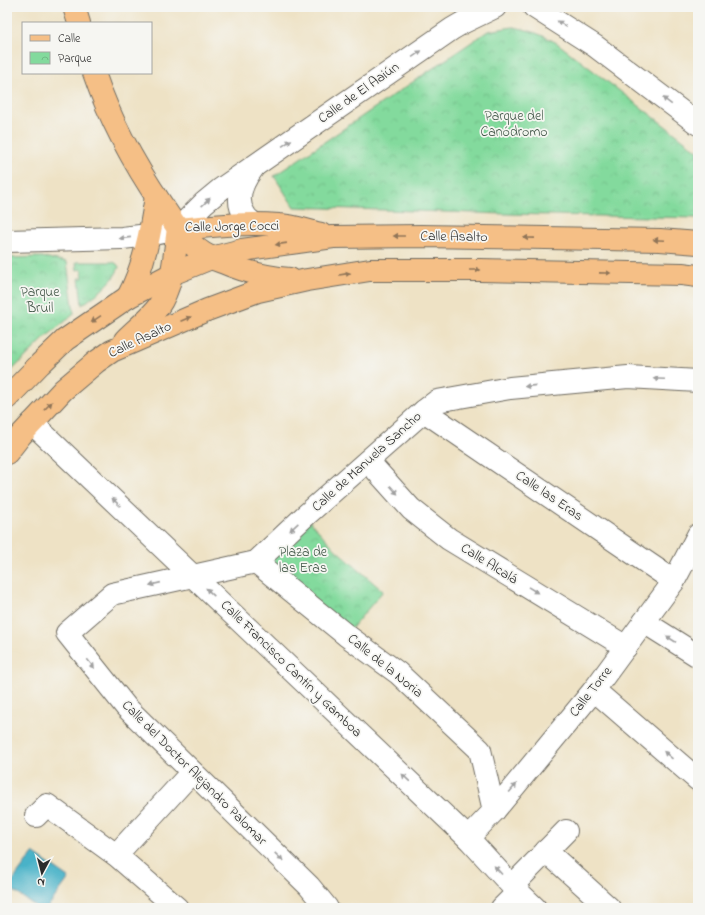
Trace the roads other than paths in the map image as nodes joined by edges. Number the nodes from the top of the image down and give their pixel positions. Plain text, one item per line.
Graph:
1 (74, 7) edge
2 (495, 7) edge
3 (534, 7) edge
4 (462, 15) edge
5 (79, 22) edge
6 (94, 74) edge
7 (698, 124) edge
8 (255, 166) junction
9 (156, 196) junction
10 (254, 224) junction
11 (178, 229) junction
12 (149, 235) junction
13 (334, 237) junction
14 (7, 241) edge
15 (698, 243) edge
16 (211, 258) junction
17 (172, 274) junction
18 (698, 276) edge
19 (307, 280) junction
20 (128, 297) junction
21 (112, 351) junction
22 (698, 381) edge
23 (7, 398) edge
24 (424, 411) junction
25 (26, 432) edge
26 (7, 453) edge
27 (368, 461) junction
28 (698, 535) edge
29 (256, 562) junction
30 (193, 576) junction
31 (674, 581) junction
32 (644, 622) junction
33 (626, 647) junction
34 (698, 656) edge
35 (594, 690) junction
36 (192, 772) junction
37 (698, 780) edge
38 (494, 811) junction
39 (36, 816) dead end
40 (566, 831) dead end
41 (468, 838) junction
42 (546, 851) junction
43 (116, 855) junction
44 (515, 889) junction
45 (162, 903) edge
46 (327, 908) edge
47 (502, 908) edge
48 (535, 908) edge
49 (609, 908) edge

1 - 5 main road
2 - 4 street, Calle de El Aaiún
7 -> 3 street
8 -> 4 street, Calle de El Aaiún
6 - 9 main road, Calle Jorge Cocci
8 - 10 street, Calle de El Aaiún
11 -> 8 street, Calle de El Aaiún
9 - 11 main road, Calle Jorge Cocci
9 - 12 main road
10 - 11 main road, Calle Jorge Cocci
10 - 13 main road, Calle Jorge Cocci
11 - 12 street
11 - 16 main road, Calle Asalto
11 - 17 main road, Calle Jorge Cocci
12 -> 14 street
12 - 20 main road
15 -> 13 main road, Calle Asalto
13 -> 16 main road, Calle Asalto
16 - 17 main road, Calle Asalto
16 - 19 main road, Calle Asalto
17 - 20 main road, Calle Asalto
17 - 21 main road, Calle Jorge Cocci
19 -> 18 main road, Calle Asalto
21 -> 19 main road, Calle Asalto
20 -> 23 main road, Calle Asalto
25 -> 21 main road, Calle Asalto
22 -> 24 street, Calle de Manuela Sancho
24 - 27 street, Calle de Manuela Sancho
24 - 31 street, Calle las Eras
25 - 26 main road, Calle Asalto
30 -> 25 street, Calle Francisco Cantín y Gamboa
27 -> 29 street, Calle de Manuela Sancho
27 -> 33 street, Calle Alcalá
28 - 31 street, Calle Torre
29 - 30 street
29 - 38 street, Calle de la Noria
30 -> 36 street, Calle del Doctor Alejandro Palomar
41 -> 30 street, Calle Francisco Cantín y Gamboa
31 - 32 street, Calle Torre
32 - 33 street, Calle Torre
34 -> 32 street
33 - 35 street, Calle Torre
37 -> 35 street
38 -> 35 street, Calle Torre
36 - 43 street
36 -> 46 street, Calle del Doctor Alejandro Palomar
38 - 41 street, Calle Torre
39 - 43 street
40 - 42 street
44 -> 41 street, Calle Francisco Cantín y Gamboa
42 - 44 street
42 - 49 street
43 - 45 street
44 - 47 street
44 - 48 street, Calle Francisco Cantín y Gamboa

